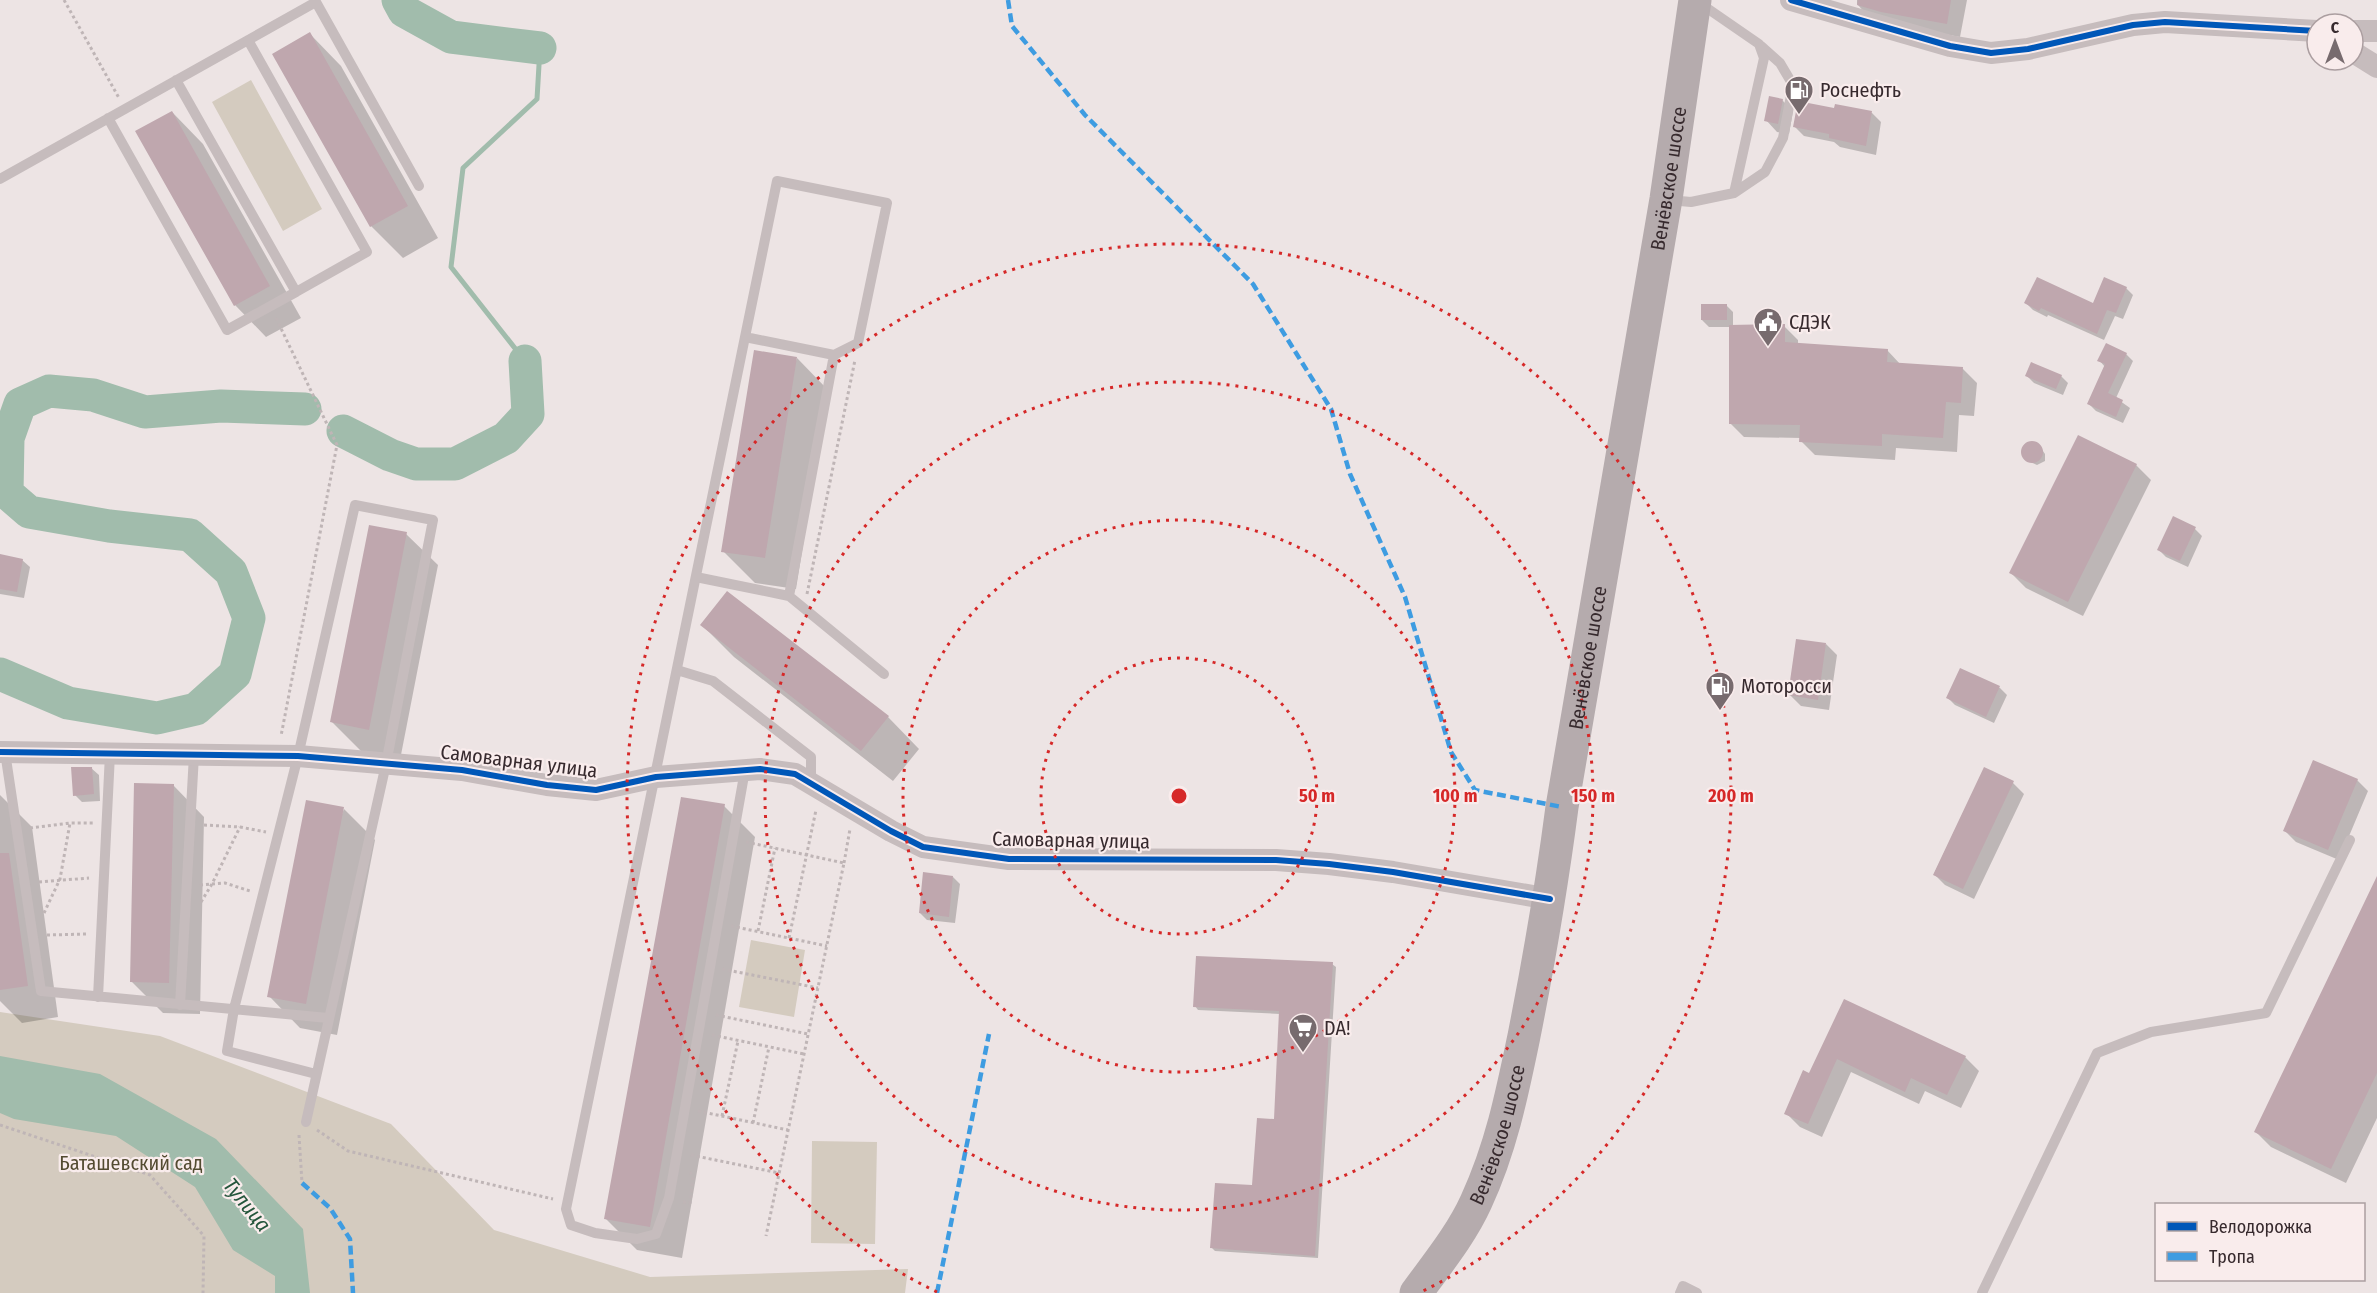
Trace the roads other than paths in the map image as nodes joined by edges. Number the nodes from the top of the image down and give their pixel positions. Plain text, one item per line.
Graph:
1 (1696, 0) edge
2 (1791, 0) edge
3 (2305, 31) edge
4 (248, 40) junction
5 (1759, 44) junction
6 (176, 80) junction
7 (108, 118) junction
8 (0, 179) edge
9 (419, 186) dead end
10 (1734, 193) junction
11 (1665, 199) junction
12 (296, 292) junction
13 (745, 337) junction
14 (834, 355) junction
15 (696, 577) junction
16 (789, 596) junction
17 (676, 670) junction
18 (884, 674) dead end
19 (2, 752) edge
20 (110, 754) junction
21 (194, 755) junction
22 (288, 755) junction
23 (386, 764) junction
24 (745, 770) junction
25 (656, 777) junction
26 (816, 785) junction
27 (2350, 840) dead end
28 (1550, 899) junction
29 (98, 997) junction
30 (180, 1005) junction
31 (234, 1010) junction
32 (328, 1018) junction
33 (316, 1074) junction
34 (306, 1122) road end
35 (1416, 1293) edge
36 (1680, 1293) edge
37 (1697, 1293) edge
38 (1982, 1293) edge

1 - 5 lane
1 - 11 main road, Венёвское шоссе
2 - 3 street
4 - 6 lane
4 - 9 lane
4 - 12 lane
5 - 10 lane
5 - 10 lane
6 - 7 lane
6 - 12 lane
7 - 8 lane
7 - 12 lane
10 - 11 lane
11 - 28 main road, Венёвское шоссе
13 - 14 lane
13 - 14 lane
13 - 15 lane
14 - 16 lane
15 - 16 lane
15 - 17 lane
16 - 18 lane
17 - 25 lane
17 - 26 lane
19 - 20 street, Самоварная улица
19 - 29 lane
20 - 21 street, Самоварная улица
20 - 29 lane
21 - 22 street, Самоварная улица
21 - 30 lane
22 - 23 street, Самоварная улица
22 - 23 lane
22 - 31 lane
23 - 25 street, Самоварная улица
23 - 32 lane
24 - 25 street, Самоварная улица
24 - 25 lane
24 - 26 street, Самоварная улица
26 - 28 street, Самоварная улица
27 - 38 lane
28 - 35 main road, Венёвское шоссе
29 - 30 lane
30 - 31 lane
31 - 32 lane
31 - 33 lane
32 - 33 lane
33 - 34 lane
36 - 37 lane

